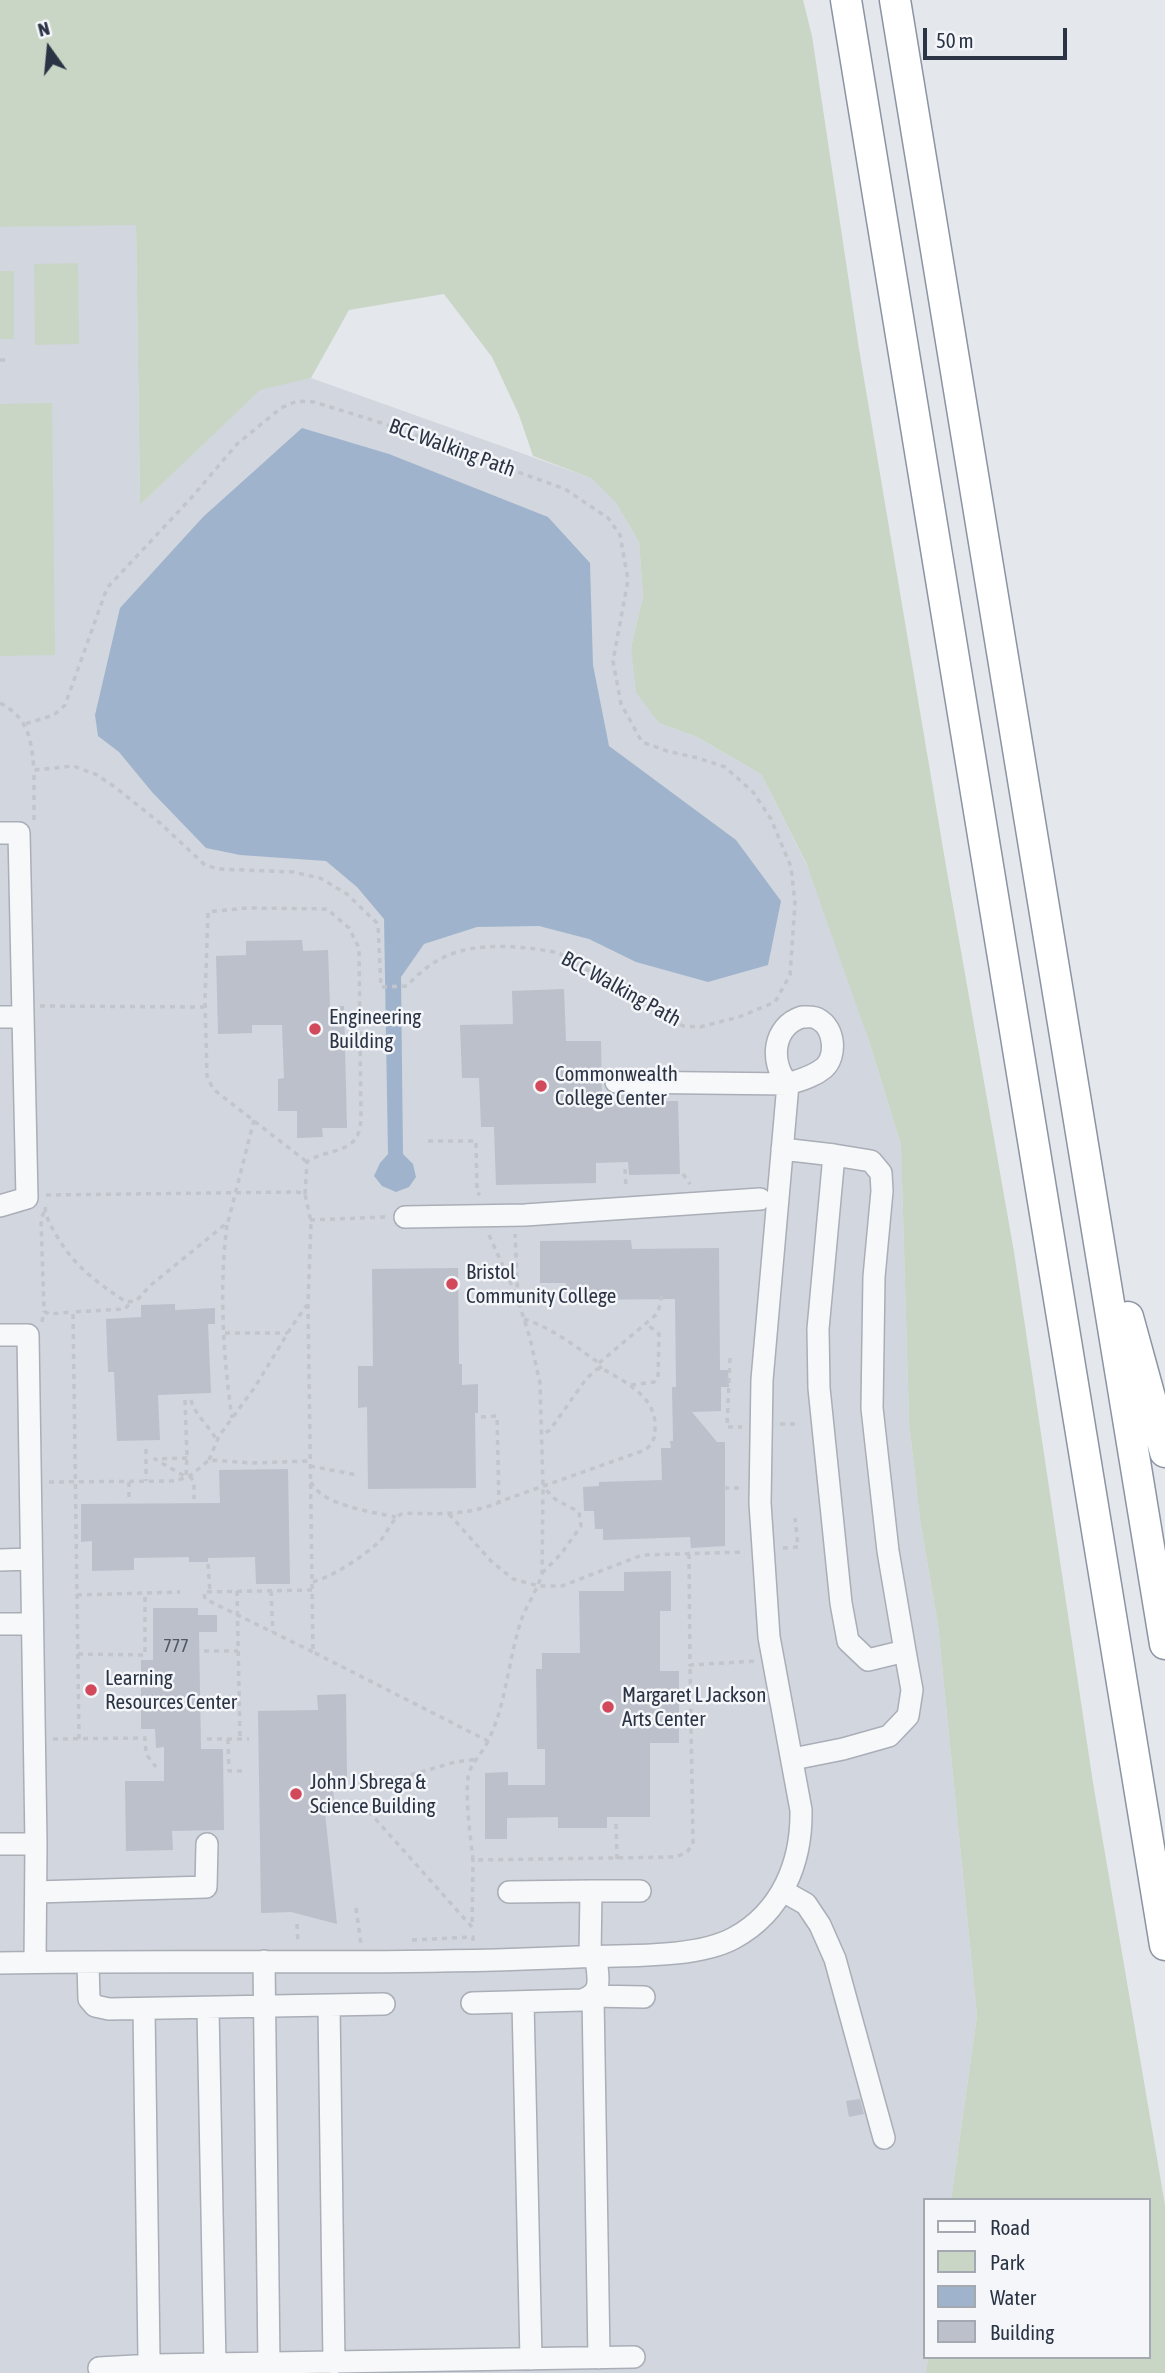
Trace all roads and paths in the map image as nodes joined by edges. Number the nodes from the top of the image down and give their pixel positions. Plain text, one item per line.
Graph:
1 (846, 0) edge
2 (895, 0) edge
3 (0, 360) edge
4 (10, 360) dead end
5 (0, 703) edge
6 (25, 724) junction
7 (0, 833) edge
8 (10, 972) edge
9 (205, 1007) junction
10 (28, 1012) junction
11 (0, 1017) edge
12 (616, 1083) dead end
13 (1077, 1108) junction
14 (254, 1120) junction
15 (428, 1141) dead end
16 (782, 1149) junction
17 (834, 1158) junction
18 (307, 1162) junction
19 (236, 1193) junction
20 (305, 1194) junction
21 (36, 1195) junction
22 (760, 1199) dead end
23 (0, 1206) edge
24 (482, 1206) junction
25 (45, 1211) junction
26 (516, 1215) junction
27 (405, 1217) joint
28 (310, 1220) junction
29 (228, 1222) junction
30 (661, 1293) dead end
31 (518, 1300) junction
32 (130, 1302) junction
33 (308, 1304) junction
34 (73, 1312) junction
35 (524, 1319) junction
36 (647, 1324) junction
37 (225, 1333) junction
38 (288, 1333) junction
39 (0, 1335) edge
40 (730, 1358) dead end
41 (599, 1363) junction
42 (601, 1369) junction
43 (629, 1385) junction
44 (185, 1400) dead end
45 (191, 1400) dead end
46 (481, 1417) dead end
47 (232, 1418) junction
48 (775, 1424) dead end
49 (798, 1424) dead end
50 (747, 1428) dead end
51 (542, 1434) junction
52 (217, 1441) junction
53 (146, 1449) dead end
54 (1165, 1452) edge
55 (187, 1458) junction
56 (209, 1460) junction
57 (309, 1464) junction
58 (357, 1475) dead end
59 (188, 1477) junction
60 (310, 1480) junction
61 (29, 1482) junction
62 (75, 1482) junction
63 (129, 1482) junction
64 (146, 1482) junction
65 (543, 1488) junction
66 (724, 1488) dead end
67 (747, 1488) dead end
68 (129, 1499) dead end
69 (194, 1499) dead end
70 (499, 1502) junction
71 (449, 1514) junction
72 (396, 1517) junction
73 (795, 1518) dead end
74 (777, 1549) dead end
75 (751, 1552) dead end
76 (689, 1554) junction
77 (30, 1559) junction
78 (0, 1560) edge
79 (208, 1564) dead end
80 (542, 1573) junction
81 (312, 1582) junction
82 (539, 1586) junction
83 (312, 1590) junction
84 (237, 1591) junction
85 (271, 1591) junction
86 (180, 1592) dead end
87 (209, 1592) junction
88 (145, 1593) junction
89 (77, 1595) junction
90 (238, 1615) junction
91 (0, 1624) edge
92 (31, 1624) junction
93 (272, 1632) junction
94 (1165, 1644) edge
95 (204, 1651) dead end
96 (238, 1651) junction
97 (905, 1651) junction
98 (313, 1652) junction
99 (78, 1654) junction
100 (774, 1660) junction
101 (690, 1665) junction
102 (48, 1739) dead end
103 (79, 1739) junction
104 (207, 1739) dead end
105 (228, 1739) junction
106 (249, 1739) dead end
107 (240, 1740) junction
108 (488, 1741) junction
109 (478, 1759) junction
110 (793, 1759) junction
111 (156, 1767) dead end
112 (245, 1770) dead end
113 (363, 1789) dead end
114 (362, 1804) dead end
115 (616, 1824) dead end
116 (0, 1844) edge
117 (36, 1844) junction
118 (207, 1844) dead end
119 (617, 1859) junction
120 (473, 1860) junction
121 (591, 1891) junction
122 (640, 1891) dead end
123 (783, 1891) junction
124 (36, 1892) junction
125 (509, 1892) dead end
126 (356, 1908) dead end
127 (297, 1924) dead end
128 (1165, 1945) edge
129 (362, 1948) dead end
130 (298, 1949) dead end
131 (593, 1956) junction
132 (264, 1961) junction
133 (35, 1962) junction
134 (0, 1963) edge
135 (88, 1963) junction
136 (593, 1996) junction
137 (644, 1997) dead end
138 (523, 2002) junction
139 (472, 2003) dead end
140 (384, 2004) dead end
141 (329, 2006) junction
142 (263, 2007) junction
143 (208, 2008) junction
144 (144, 2009) junction
145 (884, 2138) dead end
146 (634, 2357) dead end
147 (599, 2358) junction
148 (531, 2359) junction
149 (334, 2363) junction
150 (269, 2364) junction
151 (153, 2365) junction
152 (215, 2365) junction
153 (99, 2368) dead end
154 (388, 2368) edge

1 - 128 highway
2 - 13 highway
3 - 4 path
5 - 6 path
6 - 6 path, BCC Walking Path
7 - 8 lane
8 - 10 lane
9 - 10 path
9 - 14 path
9 - 18 path
10 - 11 lane
10 - 21 lane
12 - 16 lane
13 - 54 highway
13 - 94 highway
14 - 18 path
14 - 19 path
15 - 24 path
16 - 17 lane
16 - 100 lane
17 - 97 lane
17 - 97 lane
18 - 20 path
19 - 20 path
19 - 21 path
19 - 29 path
20 - 28 path
21 - 23 lane
21 - 25 path
22 - 26 lane
24 - 26 lane
24 - 27 lane
24 - 31 path
25 - 32 path
25 - 34 path
26 - 31 path
27 - 28 path
28 - 33 path
29 - 32 path
29 - 37 path
30 - 36 path
31 - 35 path
32 - 34 path
33 - 38 path
33 - 57 path
34 - 62 path
35 - 41 path
35 - 51 path
36 - 41 path
36 - 43 path
37 - 38 path
37 - 47 path
38 - 47 path
39 - 61 lane
40 - 50 path
41 - 42 path
42 - 43 path
42 - 51 path
43 - 65 path
44 - 55 path
45 - 52 path
46 - 70 path
47 - 52 path
48 - 49 path
51 - 65 path
52 - 56 path
53 - 64 path
55 - 59 path
55 - 59 path
56 - 57 path
56 - 59 path
57 - 58 path
57 - 60 path
59 - 64 path
59 - 69 path
60 - 72 path
60 - 81 path
61 - 62 path
61 - 77 lane
62 - 63 path
62 - 89 path
63 - 64 path
63 - 68 path
65 - 70 path
65 - 80 path
65 - 80 path
66 - 67 path
70 - 71 path
71 - 72 path
71 - 82 path
72 - 81 path
73 - 74 path
75 - 76 path
76 - 82 path
76 - 101 path
77 - 78 lane
77 - 92 lane
79 - 87 path
80 - 82 path
81 - 83 path
82 - 108 path
83 - 85 path
83 - 98 path
84 - 85 path
84 - 87 path
84 - 90 path
85 - 93 path
86 - 88 path
87 - 90 path
88 - 89 path
88 - 99 path
89 - 99 path
90 - 93 path
90 - 96 path
91 - 92 lane
92 - 117 lane
93 - 98 path
95 - 96 path
96 - 107 path
97 - 110 lane
98 - 108 path
99 - 103 path
100 - 101 path
100 - 110 lane
101 - 119 path
102 - 103 path
103 - 111 path
104 - 105 path
105 - 107 path
105 - 112 path
106 - 107 path
108 - 109 path
109 - 113 path
109 - 120 path
110 - 123 lane
114 - 120 path
115 - 119 path
116 - 117 lane
117 - 124 lane
118 - 124 lane
119 - 120 path
121 - 122 lane
121 - 125 lane
121 - 131 lane
123 - 131 lane
123 - 145 lane
124 - 133 lane
126 - 129 path
127 - 130 path
131 - 132 lane
131 - 136 lane
132 - 135 lane
132 - 142 lane
133 - 134 lane
133 - 135 lane
135 - 144 lane
136 - 137 lane
136 - 138 lane
136 - 147 lane
138 - 139 lane
138 - 148 lane
140 - 141 lane
141 - 142 lane
141 - 149 lane
142 - 143 lane
142 - 150 lane
143 - 144 lane
143 - 152 lane
144 - 151 lane
146 - 147 lane
147 - 148 lane
148 - 154 lane
149 - 150 lane
149 - 154 lane
150 - 152 lane
151 - 152 lane
151 - 153 lane

